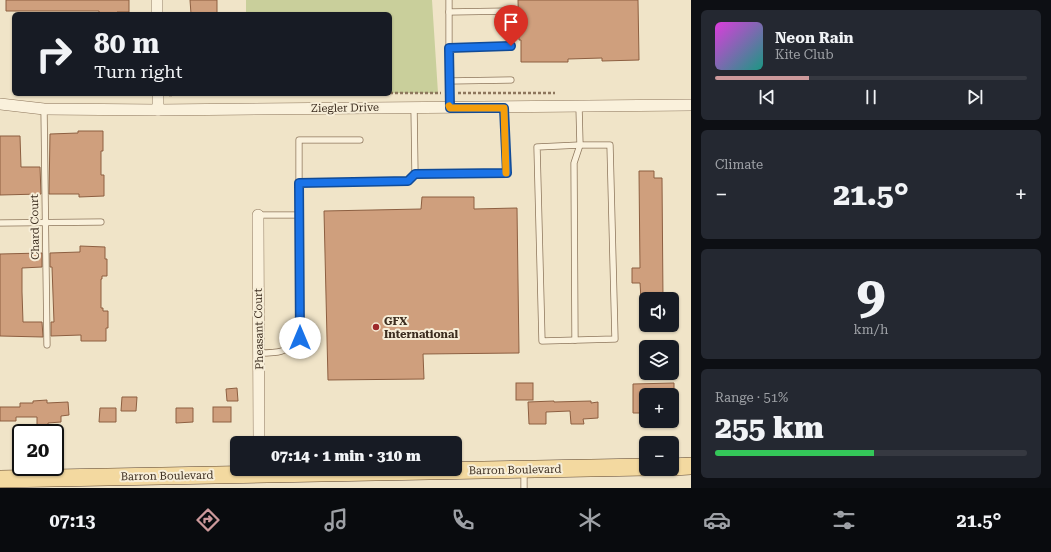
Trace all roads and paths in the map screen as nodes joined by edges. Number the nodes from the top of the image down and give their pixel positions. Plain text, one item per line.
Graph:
1 (157, 0) edge
2 (449, 0) edge
3 (510, 11) dead end
4 (157, 12) edge
5 (449, 12) junction
6 (511, 46) dead end
7 (449, 48) junction
8 (511, 80) dead end
9 (449, 81) junction
10 (392, 93) edge
11 (449, 93) junction
12 (558, 93) dead end
13 (158, 96) edge
14 (0, 104) edge
15 (691, 105) edge
16 (579, 107) junction
17 (414, 108) junction
18 (450, 108) junction
19 (504, 108) junction
20 (44, 109) junction
21 (158, 110) junction
22 (360, 140) dead end
23 (580, 146) junction
24 (415, 174) junction
25 (299, 183) junction
26 (258, 215) joint
27 (299, 215) junction
28 (45, 222) junction
29 (101, 222) dead end
30 (0, 223) edge
31 (575, 340) junction
32 (47, 346) dead end
33 (259, 353) junction
34 (259, 436) edge
35 (691, 466) edge
36 (639, 467) edge
37 (679, 467) edge
38 (462, 470) edge
39 (524, 470) junction
40 (230, 474) edge
41 (0, 479) edge
42 (68, 483) edge
43 (524, 488) edge

1 - 4 street
2 - 5 lane
3 - 5 lane
5 - 7 lane
6 - 7 lane
7 - 9 lane
8 - 9 lane
9 - 11 lane
10 - 11 path
11 - 12 path
11 - 18 lane
13 - 21 street
14 - 20 street, Ziegler Drive
15 - 16 street, Ziegler Drive
16 - 19 street, Ziegler Drive
16 - 23 lane
17 - 18 street, Ziegler Drive
17 - 21 street, Ziegler Drive
17 - 24 lane
18 - 19 street, Ziegler Drive
19 - 24 lane
20 - 21 street, Ziegler Drive
20 - 28 lane, Chard Court
22 - 25 lane
23 - 31 lane
23 - 31 lane
23 - 31 lane
24 - 25 lane
25 - 27 lane
26 - 27 lane
26 - 33 street, Pheasant Court
27 - 33 lane
28 - 29 lane
28 - 30 lane
28 - 32 lane, Chard Court
33 - 34 street, Pheasant Court
35 - 37 main road
36 - 39 main road, Barron Boulevard
38 - 39 main road, Barron Boulevard
39 - 43 lane
40 - 42 main road, Barron Boulevard
41 - 42 main road, Barron Boulevard

